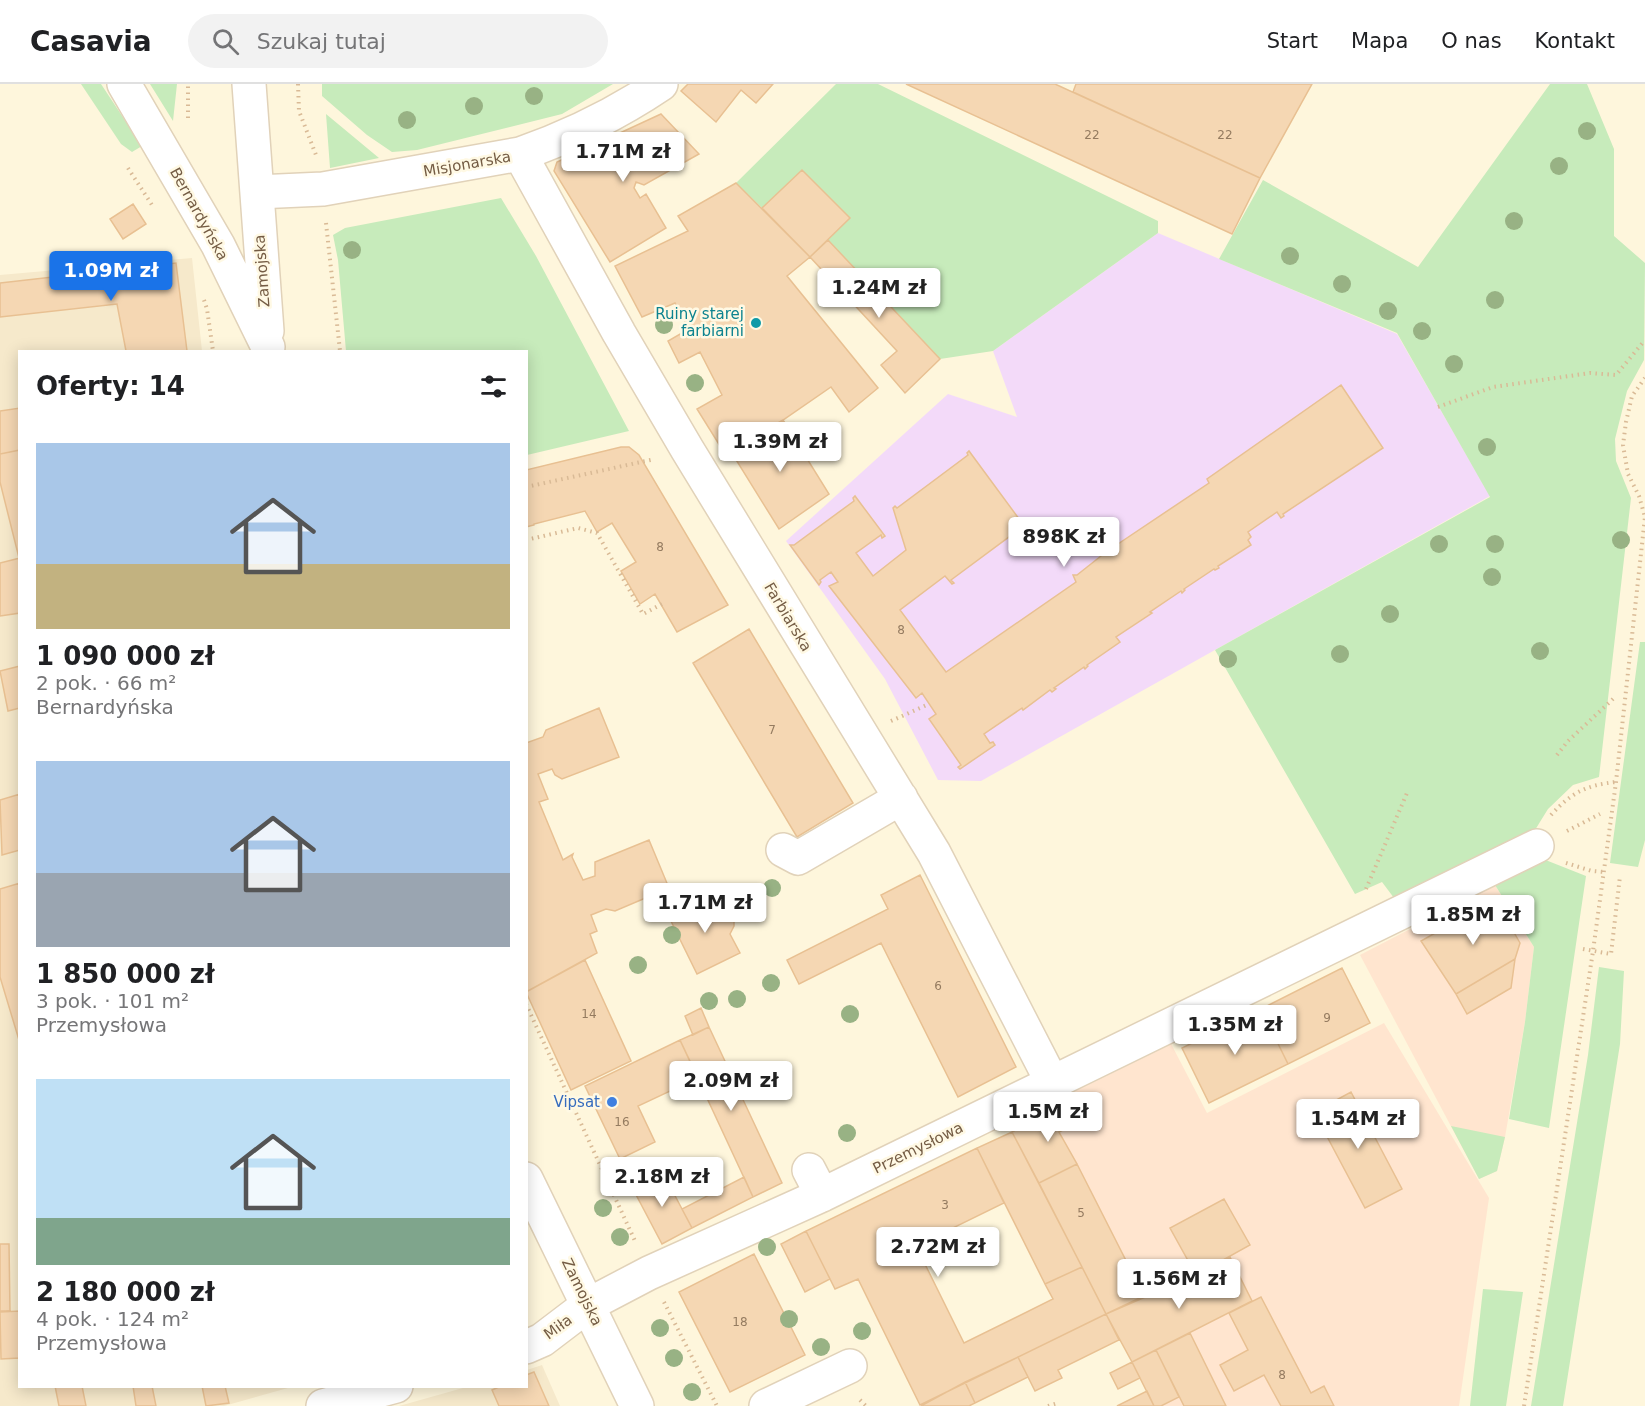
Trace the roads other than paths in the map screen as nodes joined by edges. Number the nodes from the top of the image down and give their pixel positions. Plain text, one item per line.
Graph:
1 (124, 84) edge
2 (249, 84) edge
3 (661, 84) edge
4 (520, 154) junction
5 (257, 192) junction
6 (268, 349) edge
7 (901, 798) junction
8 (1537, 846) road end
9 (783, 850) dead end
10 (1052, 1082) junction
11 (528, 1183) edge
12 (588, 1305) junction
13 (528, 1346) edge
14 (850, 1366) dead end
15 (389, 1388) edge
16 (323, 1406) edge
17 (636, 1406) edge
18 (766, 1406) edge

1 - 6 street, Bernardyńska
2 - 5 street, Zamojska
3 - 4 street, Misjonarska
4 - 5 street, Misjonarska
4 - 7 street, Farbiarska
5 - 6 street, Zamojska
7 - 9 street
7 - 10 street, Farbiarska
8 - 10 street, Przemysłowa
10 - 12 street, Przemysłowa
11 - 12 street, Zamojska
12 - 13 street, Miła
12 - 17 street, Zamojska
14 - 18 street
15 - 16 street

